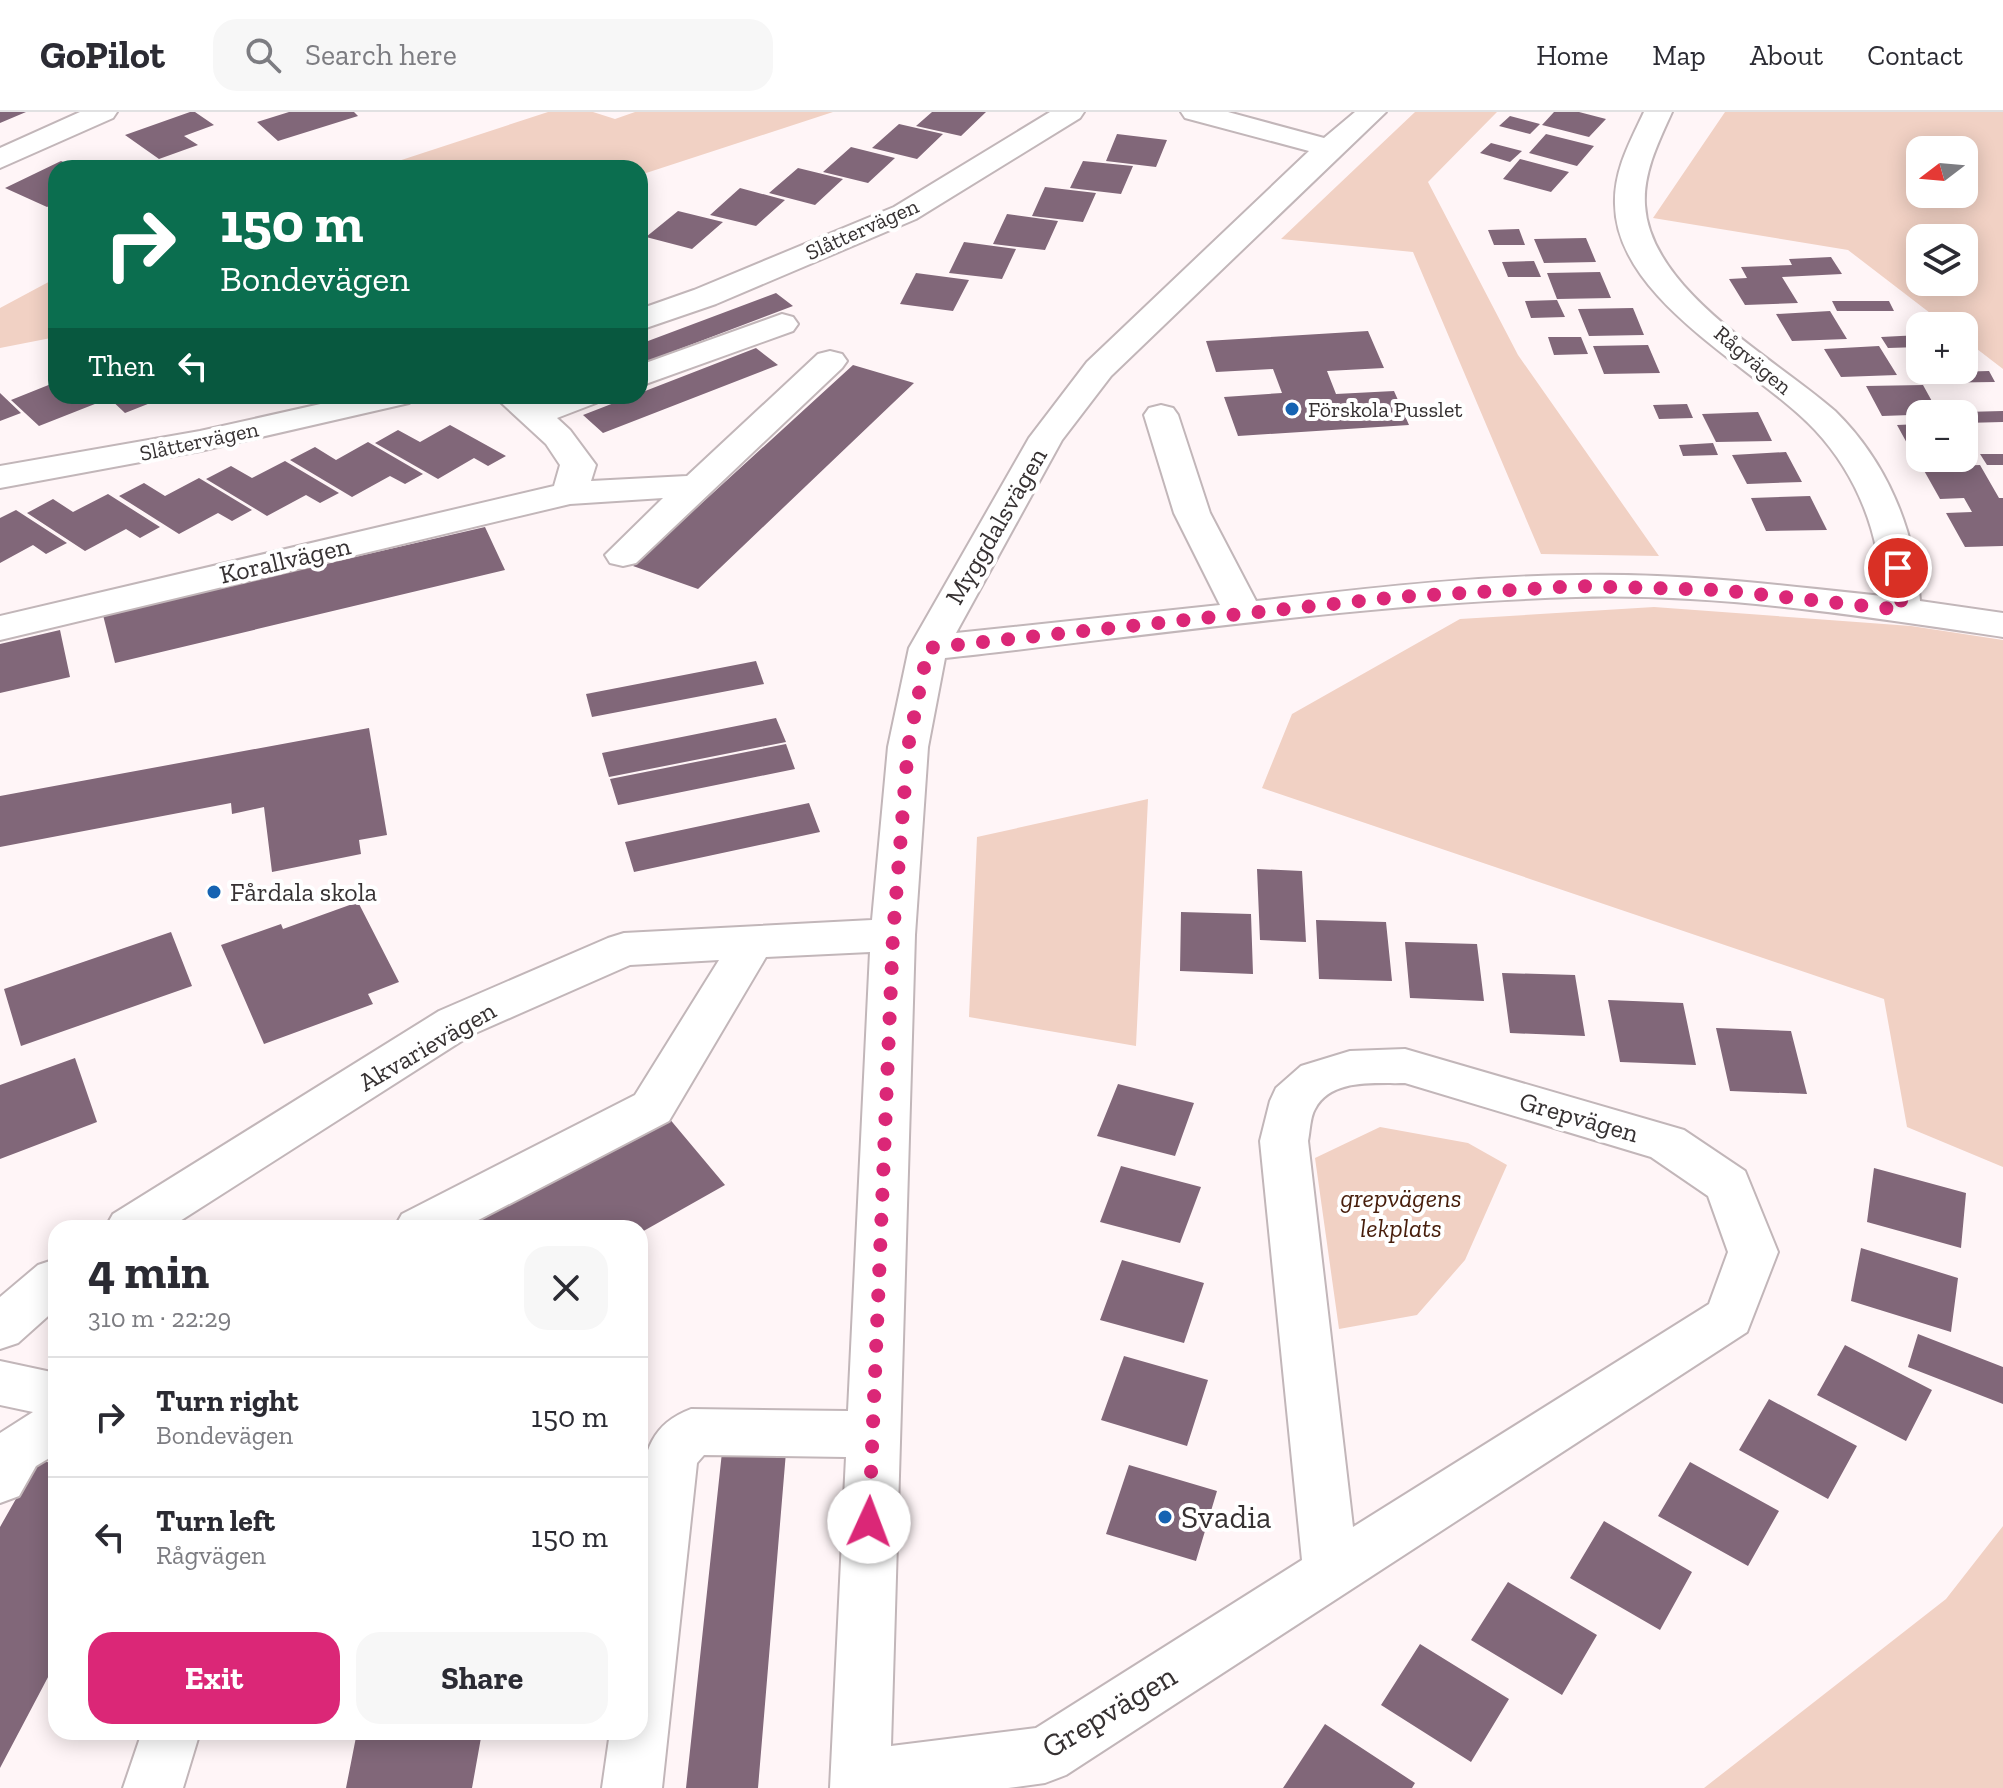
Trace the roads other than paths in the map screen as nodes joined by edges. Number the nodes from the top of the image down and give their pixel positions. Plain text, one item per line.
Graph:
1 (103, 112) edge
2 (1070, 112) edge
3 (1195, 112) edge
4 (1372, 112) edge
5 (1658, 112) edge
6 (1329, 148) junction
7 (0, 159) edge
8 (648, 317) edge
9 (782, 324) dead end
10 (830, 361) dead end
11 (648, 373) edge
12 (362, 404) edge
13 (522, 405) edge
14 (1161, 415) dead end
15 (0, 477) edge
16 (696, 486) junction
17 (570, 493) junction
18 (623, 555) dead end
19 (1902, 610) junction
20 (1244, 614) junction
21 (2003, 625) edge
22 (0, 628) edge
23 (928, 648) junction
24 (893, 935) junction
25 (752, 943) junction
26 (143, 1220) edge
27 (435, 1220) edge
28 (48, 1286) edge
29 (1, 1327) edge
30 (0, 1383) edge
31 (48, 1393) edge
32 (48, 1431) edge
33 (872, 1434) junction
34 (0, 1479) edge
35 (1331, 1572) junction
36 (648, 1652) edge
37 (168, 1740) edge
38 (638, 1740) edge
39 (861, 1783) edge
40 (153, 1788) edge
41 (632, 1788) edge

1 - 7 street
2 - 8 street, Slåttervägen
3 - 6 street
4 - 6 street, Myggdalsvägen
5 - 19 street, Rågvägen
6 - 23 street, Myggdalsvägen
9 - 11 street
10 - 16 street
12 - 15 street, Slåttervägen
13 - 17 street
14 - 20 street
16 - 17 street, Korallvägen
16 - 18 street
17 - 22 street, Korallvägen
19 - 20 street
19 - 21 street
20 - 23 street
23 - 24 street, Myggdalsvägen
24 - 25 street, Akvarievägen
24 - 33 street, Myggdalsvägen
25 - 26 street, Akvarievägen
25 - 27 street
28 - 29 street
30 - 31 street
32 - 34 street
33 - 36 street
33 - 39 street, Myggdalsvägen
35 - 35 street, Grepvägen
35 - 39 street, Grepvägen
37 - 40 street
38 - 41 street

